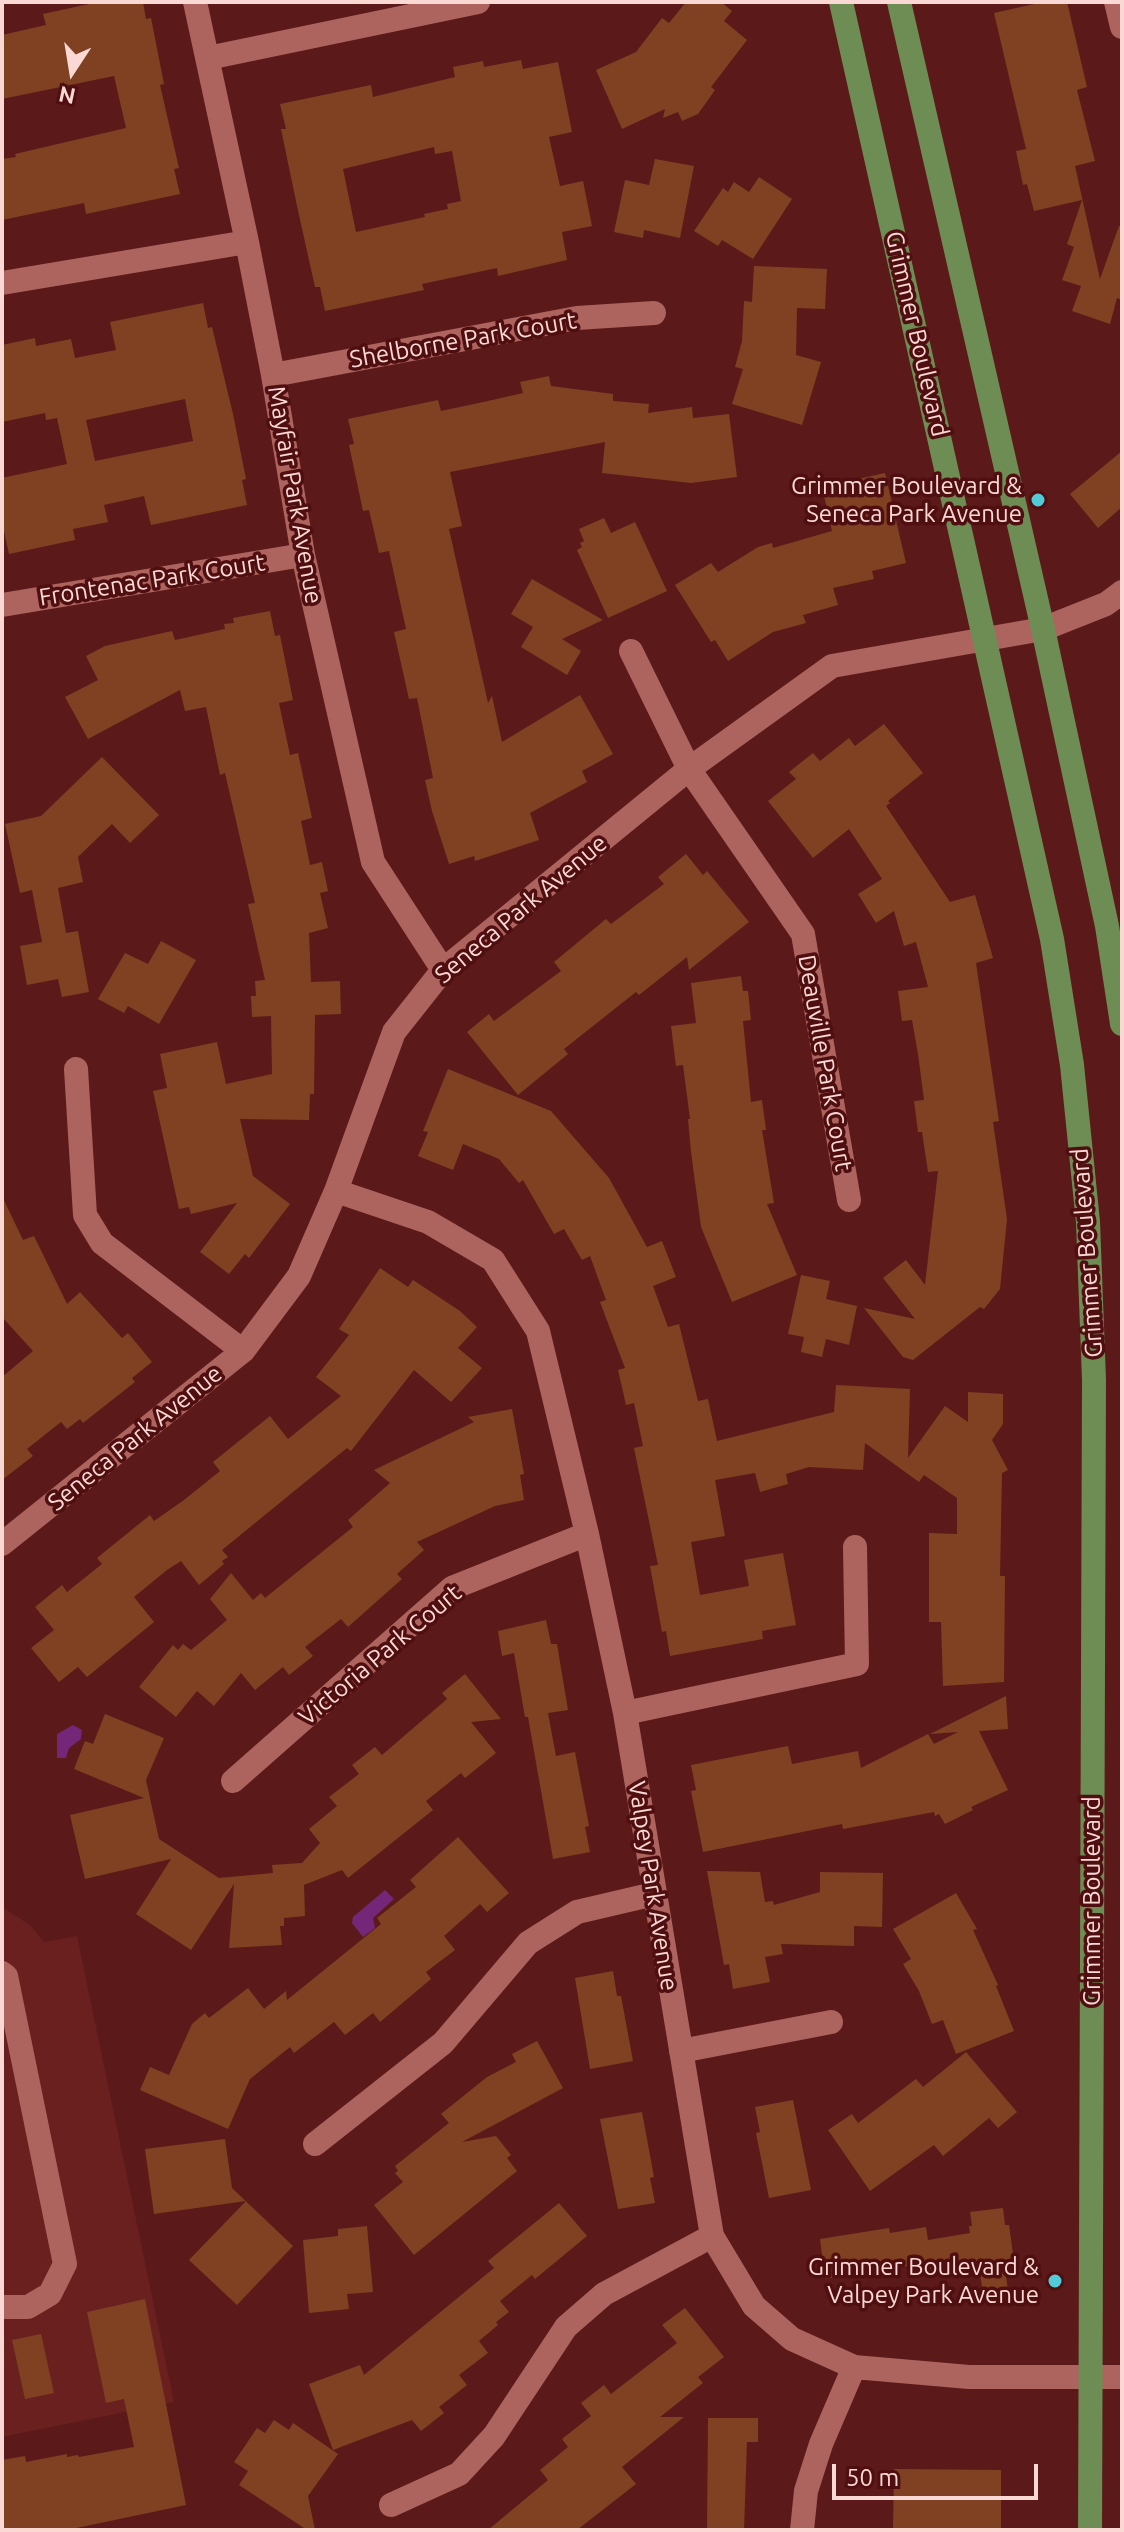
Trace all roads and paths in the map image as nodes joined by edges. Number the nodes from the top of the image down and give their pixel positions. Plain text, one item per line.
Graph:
1 (195, 2) edge
2 (478, 2) edge
3 (841, 2) edge
4 (899, 2) edge
5 (1116, 2) edge
6 (1122, 27) edge
7 (208, 58) junction
8 (247, 242) junction
9 (2, 283) edge
10 (654, 313) dead end
11 (273, 375) junction
12 (303, 555) junction
13 (1122, 592) edge
14 (2, 605) edge
15 (1043, 629) junction
16 (986, 638) junction
17 (631, 651) dead end
18 (689, 769) junction
19 (443, 970) junction
20 (1122, 1024) edge
21 (76, 1069) dead end
22 (336, 1191) junction
23 (849, 1200) dead end
24 (243, 1351) junction
25 (587, 1534) junction
26 (2, 1544) edge
27 (855, 1547) dead end
28 (625, 1713) junction
29 (233, 1781) dead end
30 (654, 1894) junction
31 (2, 1973) edge
32 (831, 2022) dead end
33 (681, 2051) junction
34 (315, 2144) dead end
35 (712, 2236) junction
36 (2, 2307) edge
37 (854, 2367) junction
38 (1090, 2377) junction
39 (1122, 2377) edge
40 (391, 2505) dead end
41 (802, 2530) edge
42 (1090, 2530) edge

1 - 7 street, Mayfair Park Avenue
2 - 7 street
3 - 16 main road, Grimmer Boulevard
4 - 15 main road
5 - 6 street
7 - 8 street, Mayfair Park Avenue
8 - 9 street
8 - 11 street, Mayfair Park Avenue
10 - 11 street, Shelborne Park Court
11 - 12 street, Mayfair Park Avenue
12 - 14 street, Frontenac Park Court
12 - 19 street, Mayfair Park Avenue
13 - 15 street, Seneca Park Avenue
15 - 16 street, Seneca Park Avenue
15 - 20 main road
16 - 18 street, Seneca Park Avenue
16 - 38 main road, Grimmer Boulevard
17 - 18 street, Deauville Park Court
18 - 19 street, Seneca Park Avenue
18 - 23 street, Deauville Park Court
19 - 22 street, Seneca Park Avenue
21 - 24 street
22 - 24 street, Seneca Park Avenue
22 - 25 street, Valpey Park Avenue
24 - 26 street, Seneca Park Avenue
25 - 28 street, Valpey Park Avenue
25 - 29 street, Victoria Park Court
27 - 28 street
28 - 30 street, Valpey Park Avenue
30 - 33 street, Valpey Park Avenue
30 - 34 street
31 - 36 street
32 - 33 street
33 - 35 street, Valpey Park Avenue
35 - 37 street, Valpey Park Avenue
35 - 40 street
37 - 38 street, Valpey Park Avenue
37 - 41 street
38 - 39 street, Valpey Park Avenue
38 - 42 main road, Grimmer Boulevard

